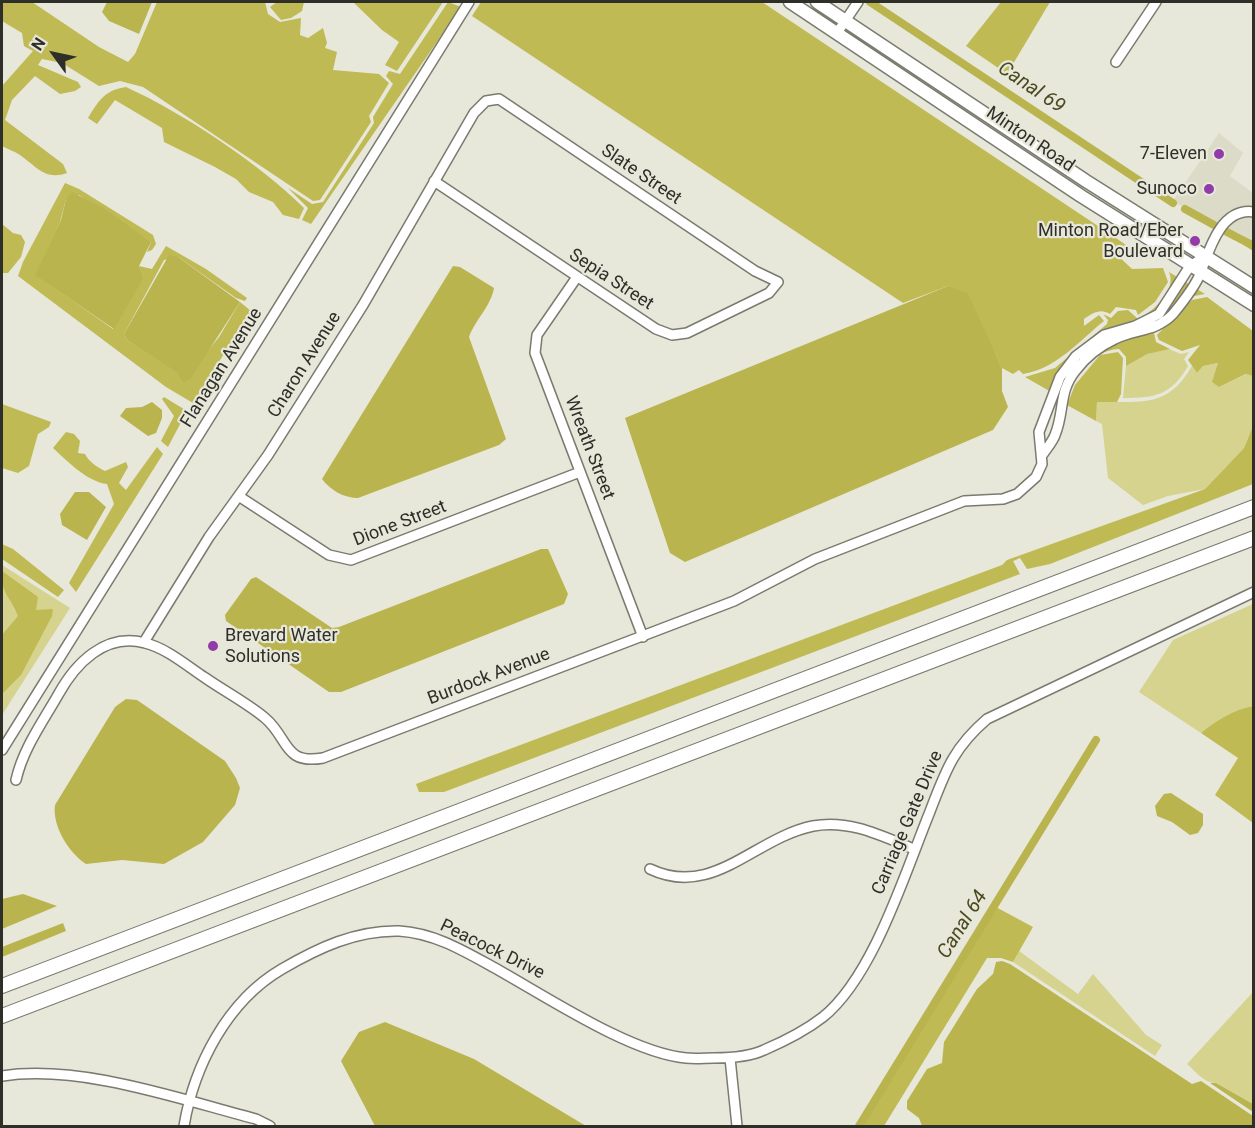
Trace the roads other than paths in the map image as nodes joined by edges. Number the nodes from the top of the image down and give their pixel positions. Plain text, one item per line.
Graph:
1 (469, 2) edge
2 (790, 2) edge
3 (817, 2) edge
4 (858, 2) edge
5 (1156, 2) edge
6 (845, 21) junction
7 (837, 33) junction
8 (1116, 62) dead end
9 (486, 101) joint
10 (434, 181) junction
11 (1254, 212) edge
12 (1204, 257) junction
13 (1190, 266) junction
14 (1201, 273) junction
15 (577, 277) junction
16 (778, 282) joint
17 (1254, 287) edge
18 (1254, 305) edge
19 (1136, 330) junction
20 (1079, 359) junction
21 (1051, 396) junction
22 (1062, 396) junction
23 (1042, 420) junction
24 (1058, 426) junction
25 (1043, 453) junction
26 (580, 472) junction
27 (240, 497) junction
28 (1254, 507) edge
29 (1254, 538) edge
30 (1254, 592) edge
31 (643, 637) junction
32 (144, 642) junction
33 (2, 750) edge
34 (16, 780) dead end
35 (914, 849) junction
36 (650, 869) dead end
37 (2, 986) edge
38 (2, 1016) edge
39 (730, 1058) junction
40 (2, 1076) edge
41 (188, 1101) junction
42 (184, 1126) edge
43 (270, 1126) edge
44 (737, 1126) edge

1 - 33 street, Flanagan Avenue
2 - 7 main road, Minton Road
3 - 6 main road, Minton Road
4 - 6 street
5 - 8 street
6 - 7 street
6 - 12 main road, Minton Road
7 - 13 main road, Minton Road
9 - 10 street, Charon Avenue
9 - 16 street, Slate Street
10 - 15 street, Sepia Street
10 - 27 street, Charon Avenue
11 - 12 street
12 - 13 street
12 - 14 street
12 - 17 main road, Minton Road
13 - 14 main road, Minton Road
13 - 19 street, Burdock Avenue
14 - 18 main road, Minton Road
14 - 19 street, Burdock Avenue
15 - 16 street, Sepia Street
15 - 26 street, Wreath Street
19 - 20 street, Burdock Avenue
20 - 21 street, Burdock Avenue
20 - 22 street, Burdock Avenue
21 - 22 street
21 - 23 street, Burdock Avenue
22 - 24 street, Burdock Avenue
23 - 24 street
23 - 25 street, Burdock Avenue
24 - 25 street, Burdock Avenue
25 - 31 street, Burdock Avenue
26 - 27 street, Dione Street
26 - 31 street, Wreath Street
27 - 32 street, Charon Avenue
28 - 37 highway
29 - 38 highway
30 - 35 street, Carriage Gate Drive
31 - 32 street, Burdock Avenue
32 - 34 street
35 - 36 street
35 - 39 street, Carriage Gate Drive
39 - 41 street, Peacock Drive
39 - 44 street
40 - 41 street
41 - 42 street, Peacock Drive
41 - 43 street

